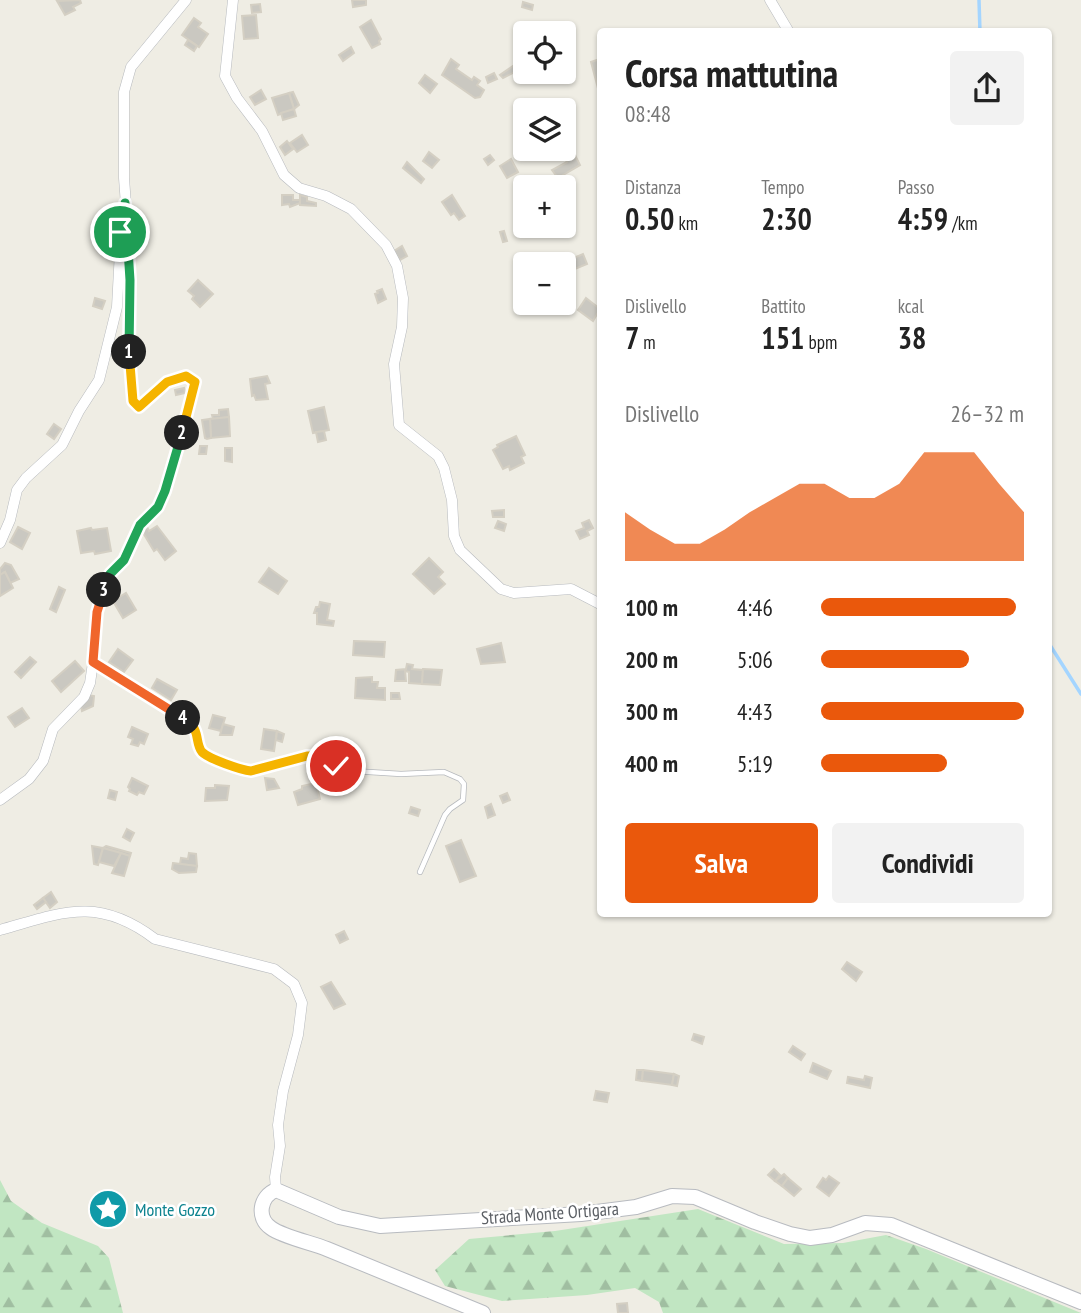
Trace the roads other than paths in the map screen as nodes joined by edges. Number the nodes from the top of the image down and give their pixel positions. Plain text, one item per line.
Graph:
1 (186, 0) edge
2 (233, 0) edge
3 (769, 0) edge
4 (786, 28) edge
5 (125, 203) junction
6 (0, 543) edge
7 (597, 602) edge
8 (93, 662) junction
9 (328, 762) joint
10 (0, 800) edge
11 (420, 872) dead end
12 (0, 930) edge
13 (276, 1190) junction
14 (1081, 1302) edge
15 (483, 1313) edge

1 - 5 street
2 - 7 street
3 - 4 street
5 - 6 street
5 - 8 street
8 - 9 street
8 - 10 street
9 - 11 lane
12 - 13 street
13 - 14 main road, Strada Monte Ortigara
13 - 15 main road

